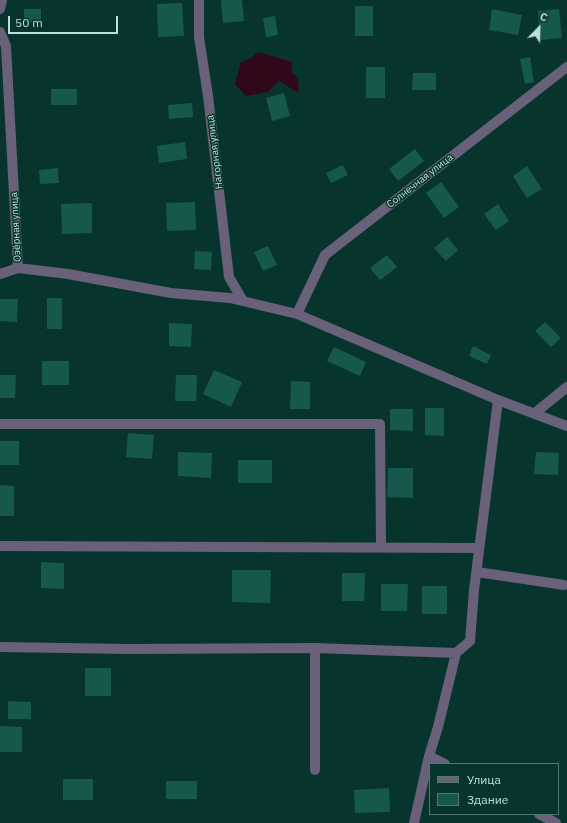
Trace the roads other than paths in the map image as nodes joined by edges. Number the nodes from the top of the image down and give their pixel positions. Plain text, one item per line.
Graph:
1 (2, 0) edge
2 (199, 0) edge
3 (0, 9) edge
4 (0, 32) edge
5 (567, 67) edge
6 (18, 268) junction
7 (0, 274) edge
8 (243, 301) junction
9 (297, 314) junction
10 (567, 387) edge
11 (498, 400) junction
12 (535, 413) junction
13 (0, 424) edge
14 (567, 426) edge
15 (0, 546) edge
16 (382, 547) junction
17 (479, 548) junction
18 (477, 572) junction
19 (564, 585) dead end
20 (0, 647) edge
21 (315, 648) junction
22 (456, 653) junction
23 (429, 756) junction
24 (443, 763) edge
25 (315, 770) dead end
26 (541, 815) edge
27 (414, 823) edge
28 (556, 823) edge

1 - 3 street
2 - 8 street, Нагорная улица
4 - 6 street, Озёрная улица
5 - 9 street, Солнечная улица
6 - 7 street
6 - 8 street, Озёрная улица
8 - 9 street, Озёрная улица
9 - 11 street, Озёрная улица
10 - 12 street
11 - 12 street, Озёрная улица
11 - 17 street
12 - 14 street, Озёрная улица
13 - 16 street
15 - 16 street
16 - 17 street
17 - 18 street
18 - 19 street
18 - 22 street
20 - 21 street
21 - 22 street
21 - 25 street
22 - 23 street
23 - 24 street
23 - 27 street
26 - 28 street

